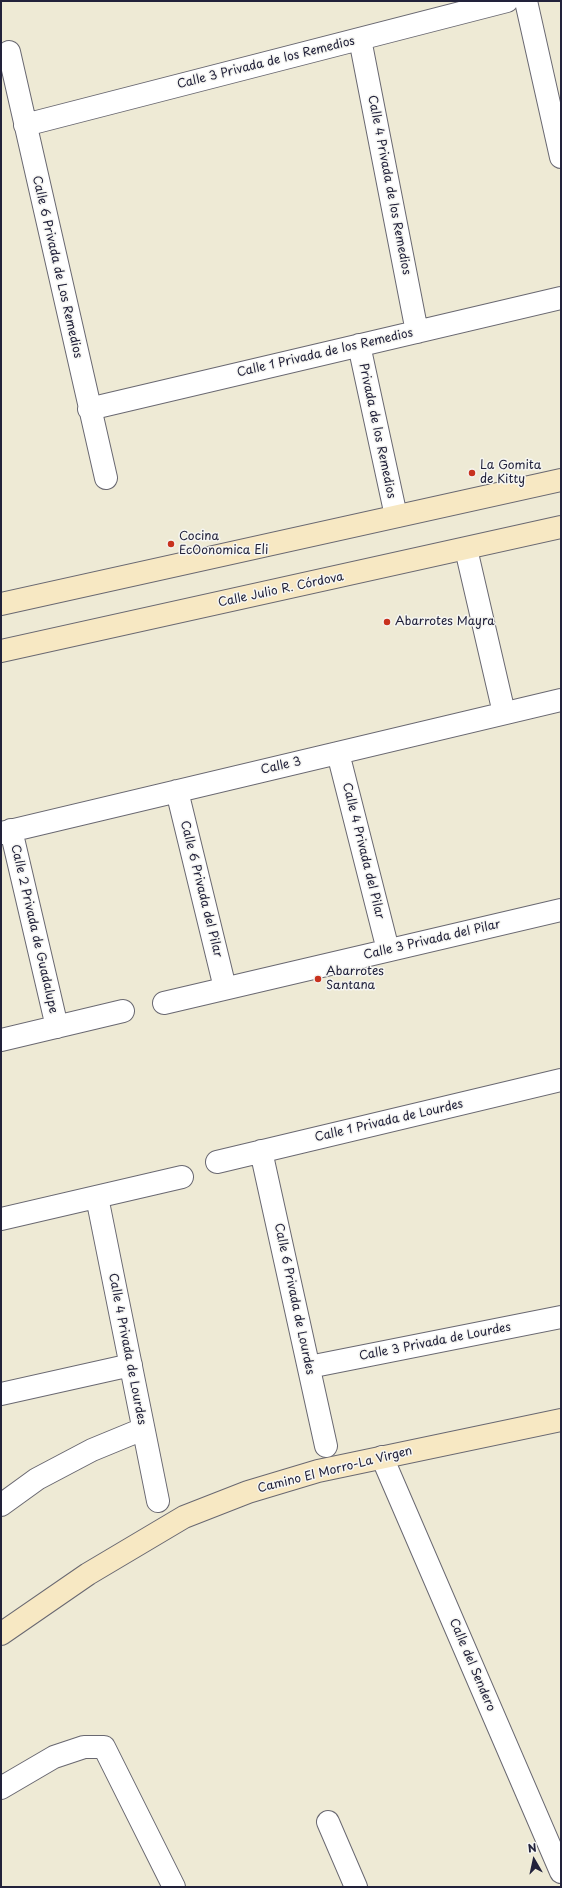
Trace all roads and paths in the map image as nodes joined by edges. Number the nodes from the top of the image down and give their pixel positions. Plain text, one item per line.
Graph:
1 (507, 1) edge
2 (526, 1) edge
3 (360, 39) junction
4 (9, 52) dead end
5 (25, 125) junction
6 (561, 157) edge
7 (561, 298) edge
8 (417, 332) junction
9 (359, 345) junction
10 (89, 409) junction
11 (106, 478) dead end
12 (561, 480) edge
13 (396, 516) junction
14 (561, 527) edge
15 (466, 549) junction
16 (1, 604) edge
17 (1, 652) edge
18 (561, 700) edge
19 (504, 713) junction
20 (338, 752) junction
21 (177, 791) junction
22 (6, 832) edge
23 (560, 916) edge
24 (388, 950) junction
25 (225, 988) junction
26 (164, 1003) dead end
27 (123, 1011) dead end
28 (57, 1027) junction
29 (1, 1040) edge
30 (561, 1080) edge
31 (261, 1151) junction
32 (217, 1162) dead end
33 (182, 1177) dead end
34 (97, 1197) junction
35 (1, 1219) edge
36 (561, 1317) edge
37 (131, 1365) junction
38 (309, 1367) junction
39 (1, 1394) edge
40 (561, 1420) edge
41 (143, 1429) junction
42 (326, 1446) dead end
43 (382, 1457) junction
44 (158, 1501) dead end
45 (1, 1505) edge
46 (1, 1634) edge
47 (1, 1788) edge
48 (328, 1822) dead end
49 (561, 1872) edge
50 (174, 1887) edge
51 (356, 1887) edge

1 - 3 street, Calle 3 Privada de los Remedios
2 - 6 street
3 - 5 street, Calle 3 Privada de los Remedios
3 - 8 street, Calle 4 Privada de los Remedios
4 - 5 street, Calle 6 Privada de Los Remedios
5 - 10 street, Calle 6 Privada de Los Remedios
7 - 8 street, Calle 1 Privada de los Remedios
8 - 9 street, Calle 1 Privada de los Remedios
9 - 10 street, Calle 1 Privada de los Remedios
9 - 13 street, Privada de los Remedios
10 - 11 street, Calle 6 Privada de Los Remedios
12 - 13 street
13 - 16 street
14 - 15 street, Calle Julio R. Córdova
15 - 17 street, Calle Julio R. Córdova
15 - 19 street
18 - 19 street, Calle 3
19 - 20 street, Calle 3
20 - 21 street, Calle 3
20 - 24 street, Calle 4 Privada del Pilar
21 - 22 street, Calle 3
21 - 25 street, Calle 6 Privada del Pilar
22 - 28 street, Calle 2 Privada de Guadalupe
23 - 24 street, Calle 3 Privada del Pilar
24 - 25 street, Calle 3 Privada del Pilar
25 - 26 street, Calle 3 Privada del Pilar
27 - 28 street
28 - 29 street
30 - 31 street, Calle 1 Privada de Lourdes
31 - 32 street, Calle 1 Privada de Lourdes
31 - 38 street, Calle 6 Privada de Lourdes
33 - 34 street
34 - 35 street
34 - 37 street, Calle 4 Privada de Lourdes
36 - 38 street, Calle 3 Privada de Lourdes
37 - 39 street
37 - 41 street, Calle 4 Privada de Lourdes
38 - 42 street, Calle 6 Privada de Lourdes
40 - 43 street, Camino El Morro-La Virgen
41 - 44 street, Calle 4 Privada de Lourdes
41 - 45 street
43 - 46 street, Camino El Morro-La Virgen
43 - 49 street, Calle del Sendero
47 - 50 street
48 - 51 street

